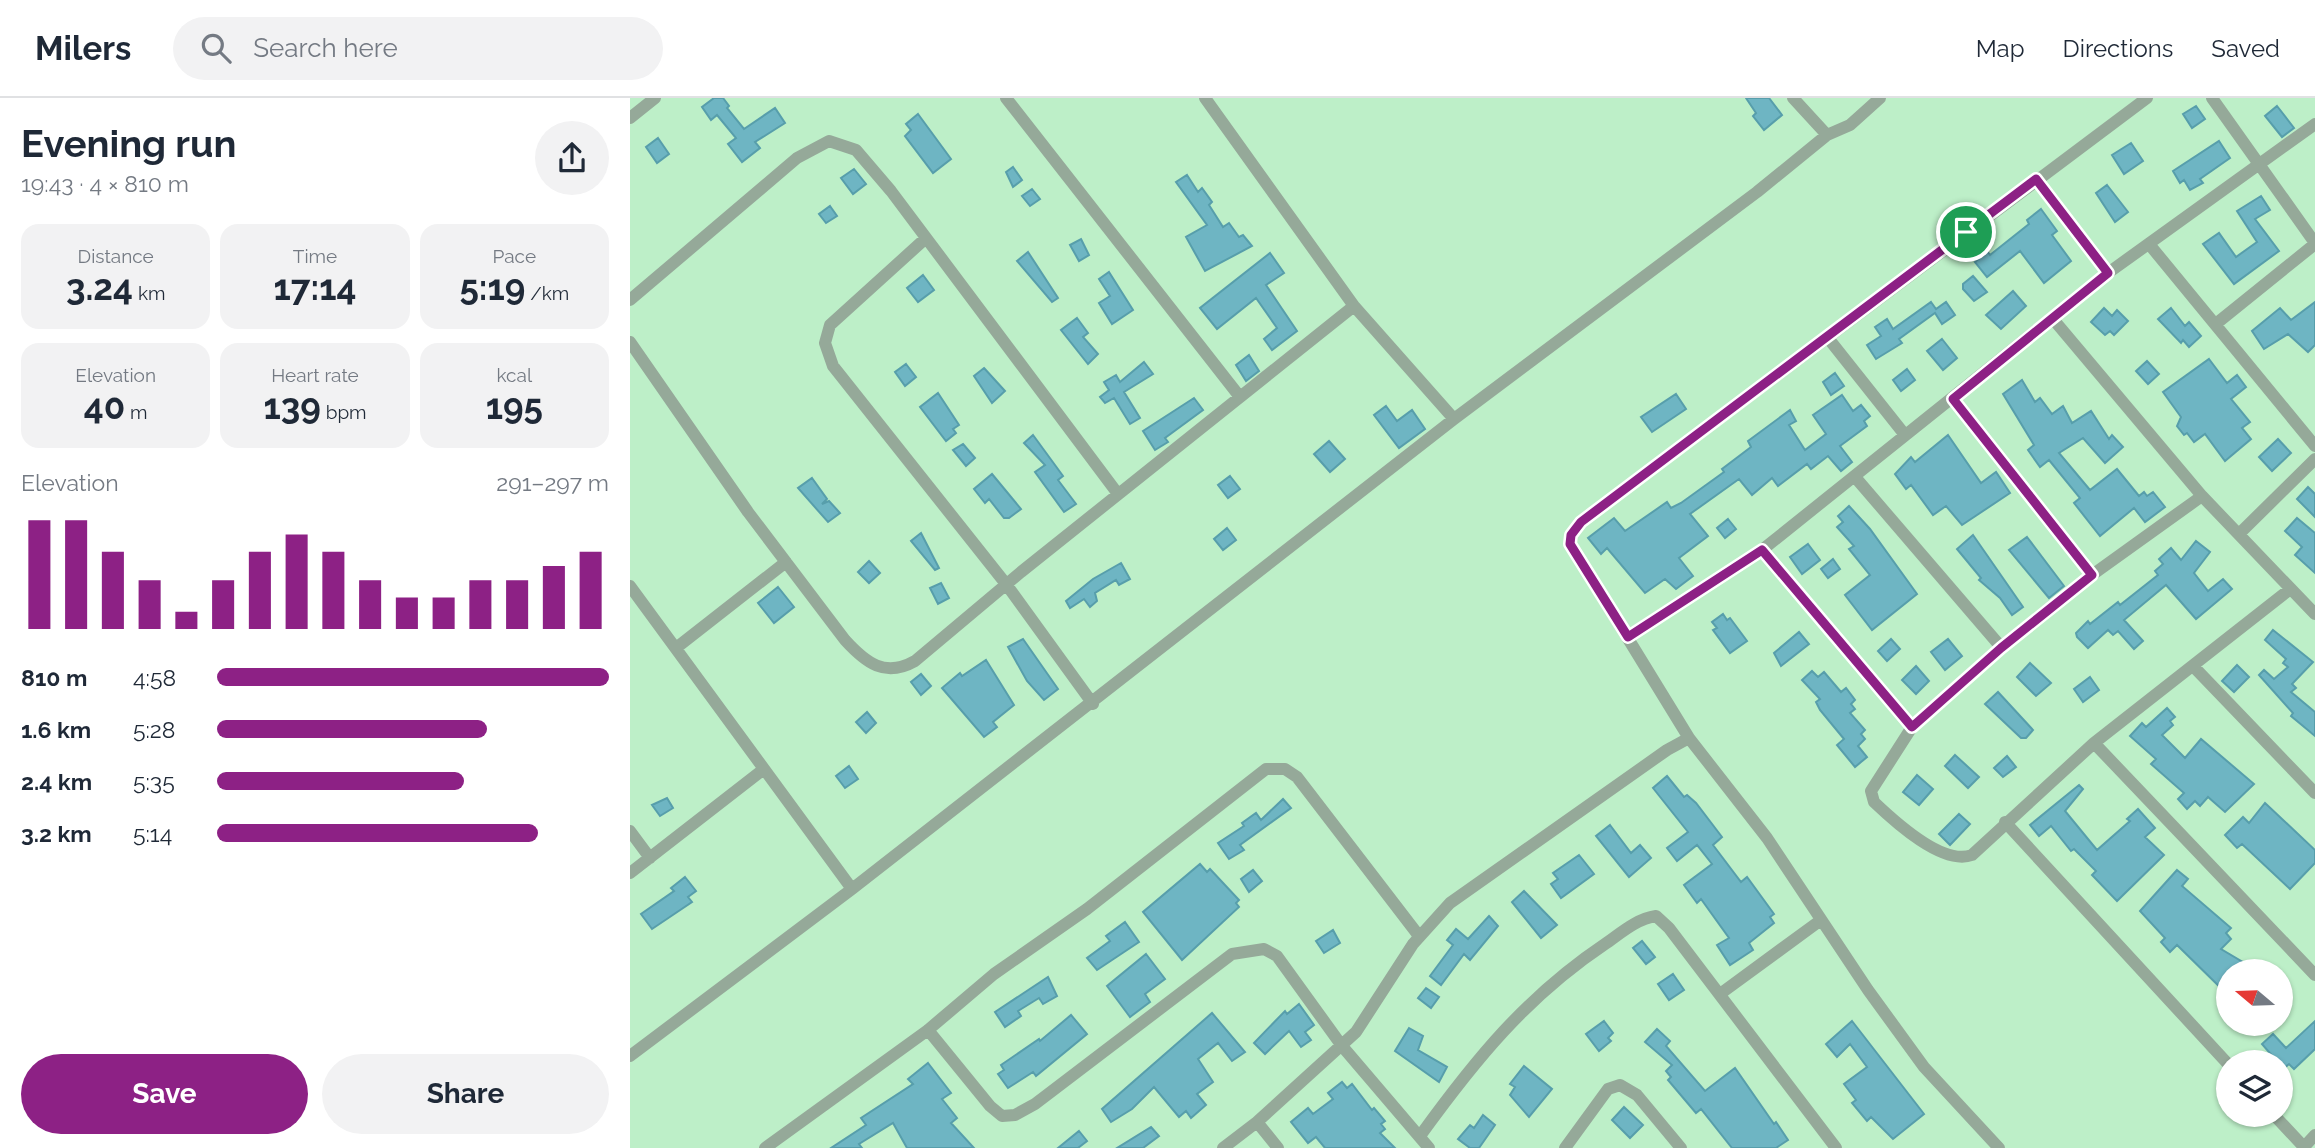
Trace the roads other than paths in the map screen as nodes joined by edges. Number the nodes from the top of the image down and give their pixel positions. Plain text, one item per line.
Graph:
1 (655, 98) edge
2 (1006, 98) edge
3 (1205, 98) edge
4 (1793, 98) edge
5 (1880, 98) edge
6 (2147, 98) edge
7 (2212, 98) edge
8 (630, 118) edge
9 (2315, 124) edge
10 (1827, 135) junction
11 (2259, 165) junction
12 (2036, 179) junction
13 (926, 238) junction
14 (2315, 243) edge
15 (2149, 244) junction
16 (2108, 273) junction
17 (630, 300) edge
18 (1354, 306) junction
19 (2053, 319) junction
20 (2217, 323) junction
21 (1828, 338) junction
22 (630, 342) edge
23 (1240, 397) junction
24 (1953, 399) junction
25 (1454, 419) junction
26 (1905, 435) junction
27 (2315, 446) edge
28 (2315, 459) edge
29 (1855, 477) junction
30 (1118, 494) junction
31 (2202, 496) junction
32 (2240, 533) junction
33 (1762, 550) junction
34 (786, 562) junction
35 (2092, 575) junction
36 (1006, 584) junction
37 (630, 586) edge
38 (2289, 590) junction
39 (2315, 614) edge
40 (1628, 637) junction
41 (676, 648) junction
42 (2001, 648) junction
43 (2193, 666) junction
44 (1093, 704) junction
45 (1912, 727) junction
46 (1689, 738) junction
47 (2094, 743) junction
48 (764, 769) junction
49 (2315, 793) edge
50 (2005, 822) junction
51 (630, 831) edge
52 (649, 858) junction
53 (630, 873) edge
54 (852, 889) junction
55 (1821, 920) junction
56 (1419, 936) junction
57 (2315, 975) edge
58 (1720, 994) junction
59 (928, 1030) junction
60 (1342, 1046) junction
61 (2216, 1051) edge
62 (630, 1056) edge
63 (1257, 1122) junction
64 (2285, 1127) edge
65 (2315, 1135) edge
66 (1420, 1136) junction
67 (2304, 1147) edge
68 (765, 1148) edge
69 (1223, 1148) edge
70 (1278, 1148) edge
71 (1429, 1148) edge
72 (1565, 1148) edge
73 (1681, 1148) edge
74 (1836, 1148) edge
75 (1999, 1148) edge

1 - 8 street
2 - 23 street
3 - 18 street
4 - 10 street
5 - 10 street
6 - 12 street
7 - 11 street
9 - 11 street
10 - 25 street
11 - 14 street
11 - 15 street
12 - 16 street
12 - 21 street
13 - 17 street
13 - 30 street
13 - 36 street
14 - 20 street
15 - 16 street
15 - 20 street
16 - 19 street
18 - 23 street
18 - 25 street
19 - 24 street
19 - 31 street
20 - 27 street
21 - 26 street
21 - 40 street
22 - 34 street
23 - 30 street
24 - 26 street
24 - 35 street
25 - 44 street
26 - 29 street
28 - 32 street
29 - 33 street
29 - 42 street
30 - 36 street
31 - 32 street
31 - 35 street
32 - 38 street
33 - 40 street
33 - 45 street
34 - 36 street
34 - 41 street
35 - 42 street
36 - 44 street
37 - 41 street
38 - 39 street
38 - 43 street
40 - 46 street
41 - 48 street
42 - 45 street
43 - 47 street
43 - 49 street
44 - 54 street
45 - 50 street
46 - 55 street
46 - 56 street
47 - 50 street
47 - 57 street
48 - 52 street
48 - 54 street
50 - 61 street
51 - 52 street
52 - 53 street
54 - 62 street
55 - 58 street
55 - 75 street
56 - 59 street
56 - 60 street
58 - 66 street
58 - 74 street
59 - 60 street
59 - 68 street
60 - 63 street
60 - 66 street
63 - 69 street
63 - 70 street
64 - 67 street
65 - 67 street
66 - 71 street
72 - 73 street

